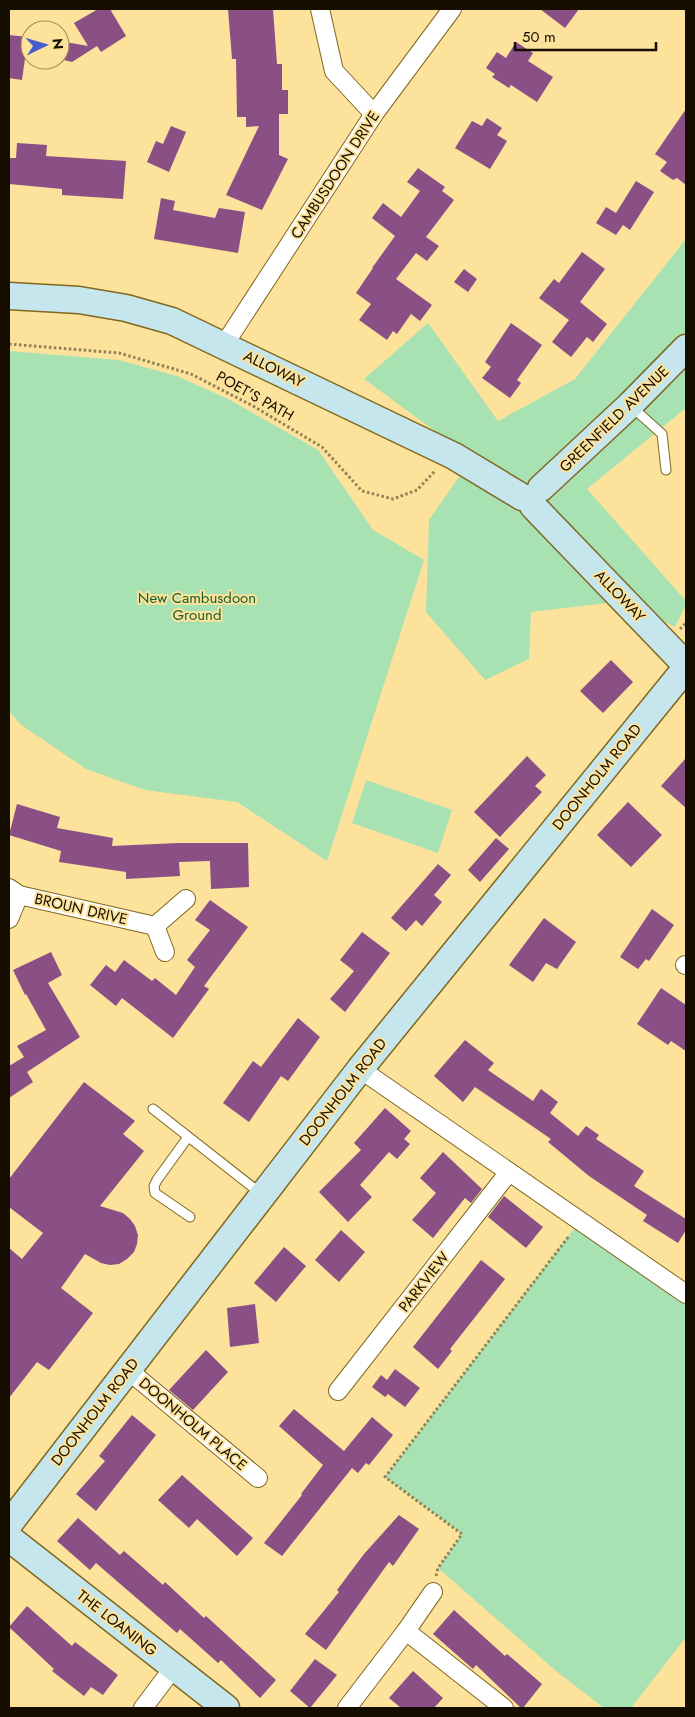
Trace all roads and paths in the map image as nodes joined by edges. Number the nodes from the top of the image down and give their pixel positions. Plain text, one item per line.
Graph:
1 (320, 9) edge
2 (452, 9) edge
3 (374, 114) junction
4 (9, 296) edge
5 (9, 344) edge
6 (224, 345) junction
7 (686, 348) edge
8 (630, 405) junction
9 (454, 456) junction
10 (666, 470) dead end
11 (532, 497) junction
12 (686, 666) edge
13 (14, 892) edge
14 (186, 899) dead end
15 (9, 919) edge
16 (155, 926) junction
17 (165, 952) dead end
18 (360, 1069) junction
19 (153, 1110) dead end
20 (188, 1137) junction
21 (509, 1172) junction
22 (263, 1195) junction
23 (190, 1217) dead end
24 (580, 1221) junction
25 (686, 1294) edge
26 (128, 1370) junction
27 (338, 1391) dead end
28 (258, 1478) dead end
29 (9, 1524) edge
30 (9, 1538) edge
31 (433, 1592) joint
32 (406, 1632) junction
33 (174, 1668) junction
34 (143, 1708) edge
35 (226, 1708) edge
36 (347, 1708) edge
37 (504, 1708) edge

1 - 3 street
2 - 3 street, CAMBUSDOON DRIVE
3 - 6 street, CAMBUSDOON DRIVE
4 - 6 street, ALLOWAY
5 - 9 path, POET'S PATH
6 - 9 street, ALLOWAY
7 - 8 street, GREENFIELD AVENUE
8 - 10 lane
8 - 11 street, GREENFIELD AVENUE
9 - 11 street, ALLOWAY
11 - 12 street, ALLOWAY
12 - 18 street, DOONHOLM ROAD
13 - 15 street
13 - 16 street, BROUN DRIVE
14 - 16 street
16 - 17 street
18 - 21 street
18 - 22 street, DOONHOLM ROAD
19 - 20 lane
20 - 22 lane
20 - 23 lane
21 - 24 street
21 - 27 street, PARKVIEW
22 - 26 street, DOONHOLM ROAD
24 - 25 street
24 - 31 path
26 - 28 street, DOONHOLM PLACE
26 - 29 street, DOONHOLM ROAD
30 - 33 street, THE LOANING
31 - 32 street
32 - 36 street
32 - 37 street
33 - 34 street
33 - 35 street, THE LOANING

